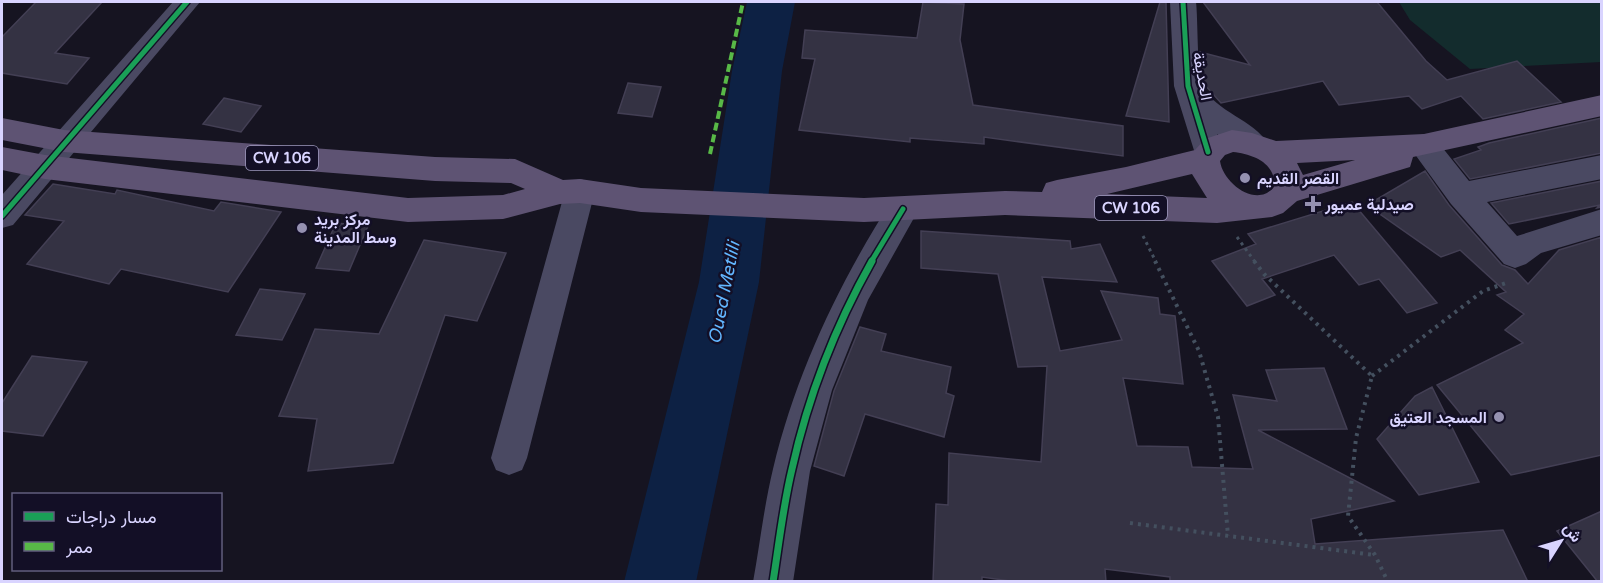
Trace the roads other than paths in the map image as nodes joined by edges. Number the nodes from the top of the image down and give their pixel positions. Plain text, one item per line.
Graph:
1 (187, 2) edge
2 (1183, 2) edge
3 (1188, 87) junction
4 (1602, 105) edge
5 (2, 129) edge
6 (64, 141) junction
7 (1424, 145) junction
8 (1263, 148) junction
9 (1207, 155) junction
10 (2, 159) edge
11 (45, 167) junction
12 (1602, 167) edge
13 (1289, 191) junction
14 (570, 192) junction
15 (1462, 195) junction
16 (1005, 202) junction
17 (1258, 206) junction
18 (903, 209) junction
19 (2, 216) edge
20 (1602, 222) edge
21 (509, 458) dead end
22 (773, 582) edge

1 - 6 street
2 - 3 street, الحديقة
3 - 8 street
3 - 9 street, الحديقة
4 - 7 main road
5 - 6 main road, CW 106
6 - 11 street
6 - 14 main road, CW 106
7 - 8 main road
7 - 13 main road
7 - 15 street
8 - 9 main road
8 - 13 main road
9 - 16 main road, CW 106
9 - 17 main road
10 - 11 main road, CW 106
11 - 14 main road, CW 106
11 - 19 street
12 - 15 street
13 - 17 main road
14 - 18 main road, CW 106
14 - 21 street
15 - 20 street
16 - 17 main road, CW 106
16 - 18 main road, CW 106
18 - 22 street

